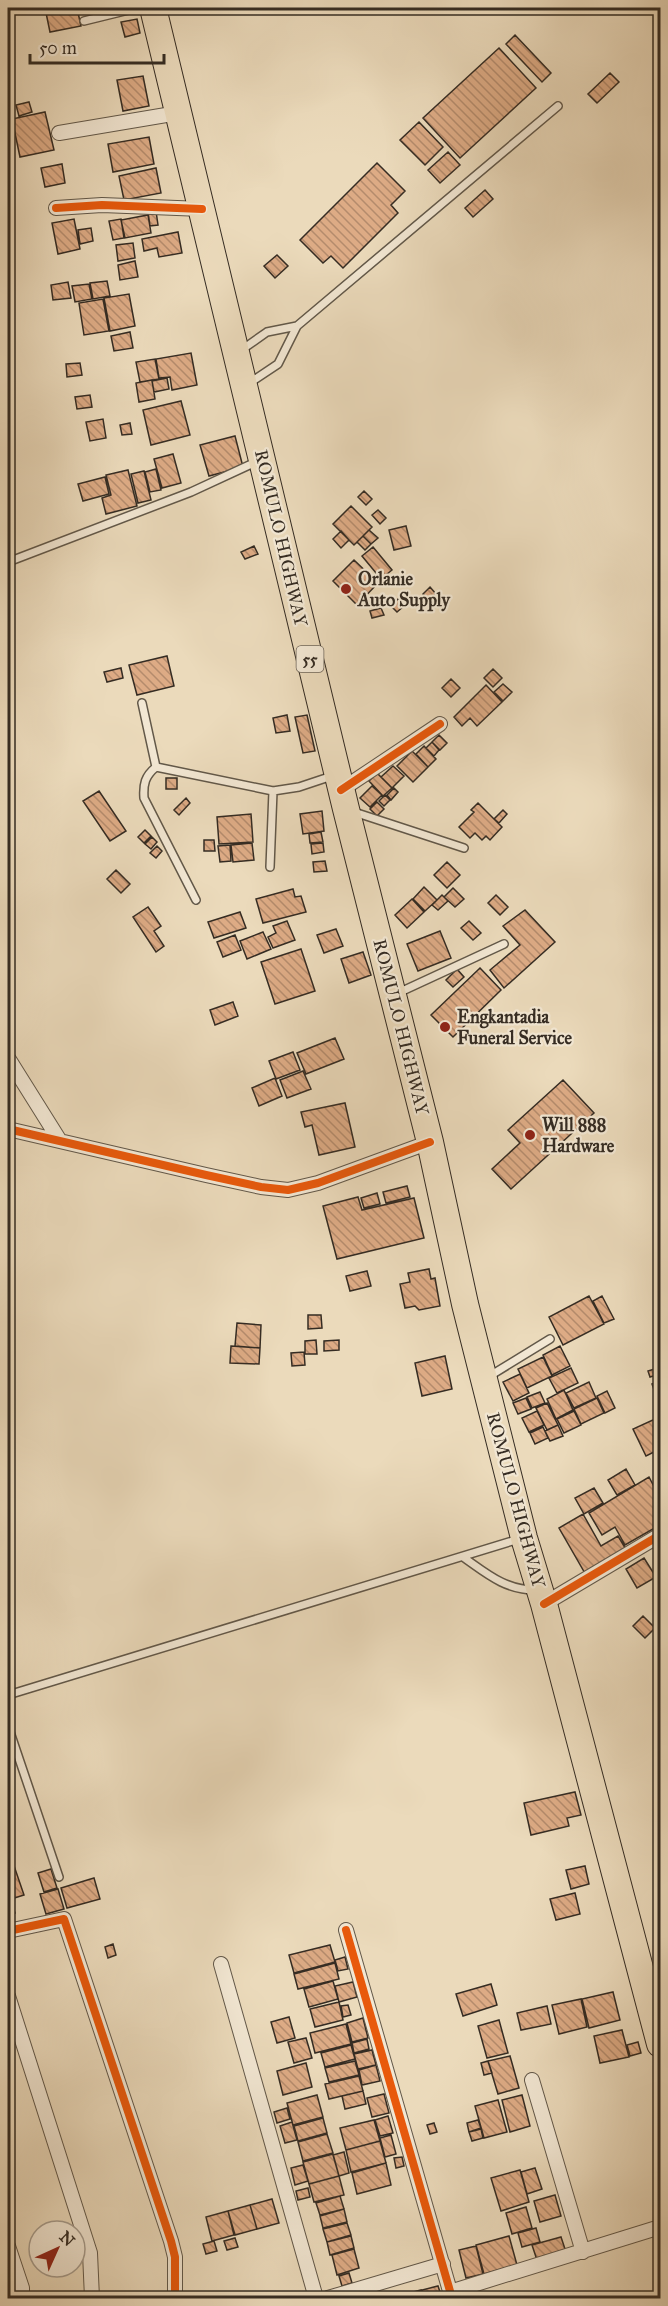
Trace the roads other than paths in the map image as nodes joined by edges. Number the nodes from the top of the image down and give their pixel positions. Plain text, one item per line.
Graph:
1 (136, 8) edge
2 (153, 8) edge
3 (84, 21) dead end
4 (558, 106) dead end
5 (178, 113) junction
6 (59, 133) dead end
7 (56, 208) dead end
8 (202, 209) junction
9 (297, 326) junction
10 (237, 353) junction
11 (245, 387) junction
12 (262, 459) junction
13 (8, 562) edge
14 (142, 703) dead end
15 (440, 724) dead end
16 (156, 767) junction
17 (273, 791) junction
18 (341, 791) junction
19 (464, 848) dead end
20 (270, 867) dead end
21 (196, 900) dead end
22 (504, 944) dead end
23 (393, 996) junction
24 (8, 1058) edge
25 (8, 1129) edge
26 (60, 1141) junction
27 (430, 1142) junction
28 (550, 1339) dead end
29 (484, 1380) junction
30 (660, 1535) edge
31 (524, 1538) junction
32 (463, 1557) junction
33 (542, 1597) junction
34 (8, 1695) edge
35 (8, 1726) edge
36 (59, 1877) dead end
37 (346, 1930) dead end
38 (8, 1931) edge
39 (220, 1964) dead end
40 (8, 1996) edge
41 (660, 2044) edge
42 (532, 2080) dead end
43 (660, 2227) edge
44 (8, 2246) edge
45 (583, 2252) junction
46 (443, 2264) junction
47 (451, 2295) edge
48 (22, 2298) edge
49 (92, 2298) edge
50 (176, 2298) edge
51 (316, 2298) edge
52 (328, 2298) edge

1 - 3 lane
2 - 5 highway, ROMULO HIGHWAY / 55
4 - 9 lane
5 - 6 street
5 - 8 highway, ROMULO HIGHWAY / 55
7 - 8 street
8 - 10 highway, ROMULO HIGHWAY / 55
9 - 10 lane
9 - 11 lane
10 - 11 highway, ROMULO HIGHWAY / 55
11 - 12 highway, ROMULO HIGHWAY / 55
12 - 13 lane
12 - 18 highway, ROMULO HIGHWAY / 55
14 - 16 lane
15 - 18 street
16 - 17 lane
16 - 21 lane
17 - 18 lane
17 - 20 lane
18 - 19 lane
18 - 23 highway, ROMULO HIGHWAY / 55
22 - 23 lane
23 - 27 highway, ROMULO HIGHWAY / 55
24 - 26 street
25 - 26 street
26 - 27 street
27 - 29 highway, ROMULO HIGHWAY / 55
28 - 29 lane
29 - 31 highway, ROMULO HIGHWAY / 55
30 - 33 street
31 - 32 lane
31 - 33 highway, ROMULO HIGHWAY / 55
32 - 33 lane
32 - 34 lane
33 - 41 highway, ROMULO HIGHWAY / 55
35 - 36 lane
37 - 46 street
38 - 50 street
39 - 51 street
40 - 49 street
42 - 45 street
43 - 45 street
44 - 48 street
45 - 47 street
46 - 47 street
46 - 52 street

